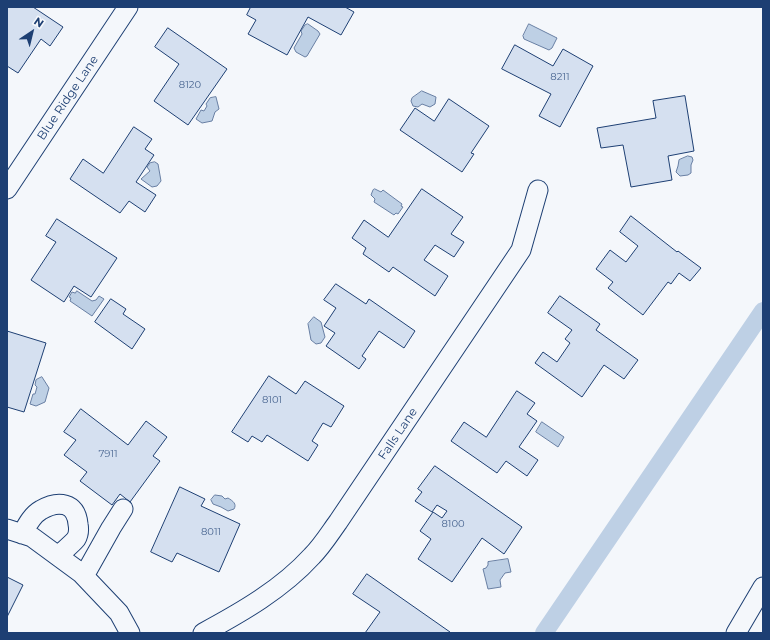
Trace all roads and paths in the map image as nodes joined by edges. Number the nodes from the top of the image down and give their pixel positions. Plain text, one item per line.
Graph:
1 (128, 7) edge
2 (7, 189) edge
3 (538, 190) dead end
4 (123, 509) dead end
5 (14, 531) edge
6 (58, 556) junction
7 (84, 576) junction
8 (763, 587) edge
9 (130, 633) edge
10 (203, 633) edge
11 (736, 633) edge

1 - 2 street, Blue Ridge Lane
3 - 10 street, Falls Lane
4 - 7 street
5 - 6 street
5 - 6 street
6 - 7 street
7 - 9 street
8 - 11 street

